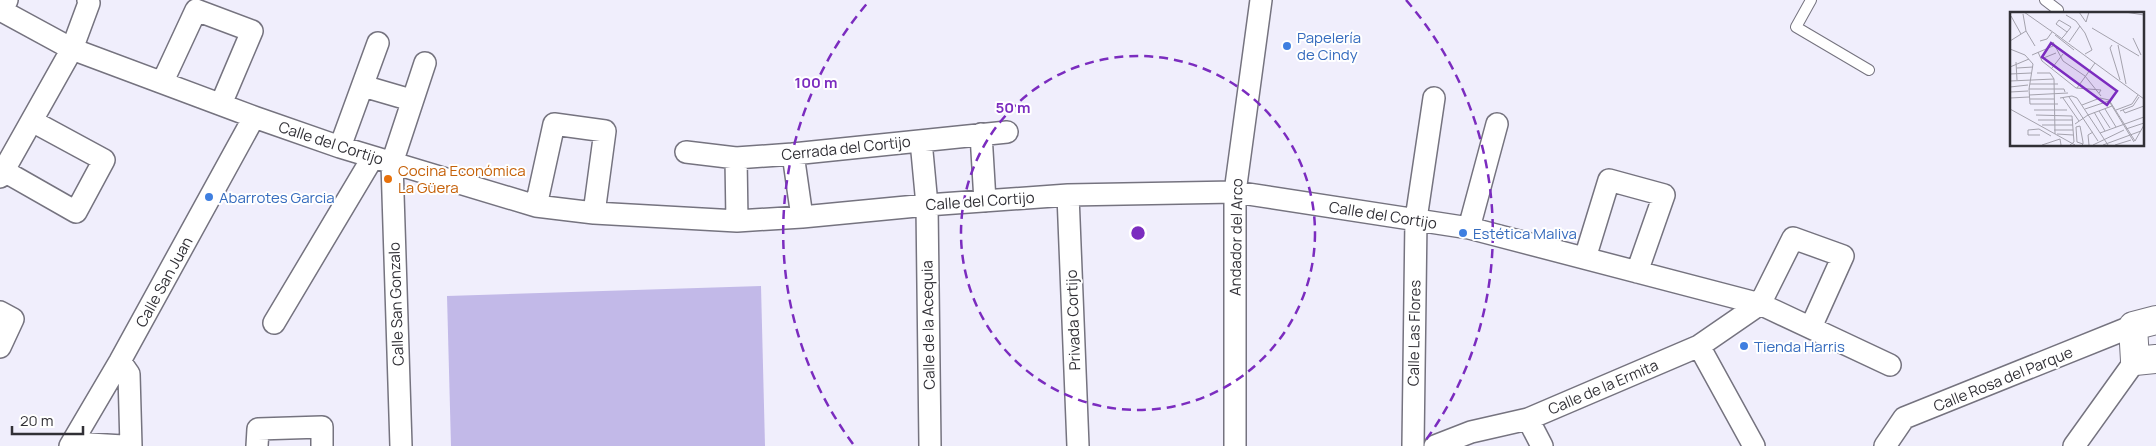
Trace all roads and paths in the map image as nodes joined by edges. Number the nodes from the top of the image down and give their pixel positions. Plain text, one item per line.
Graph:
1 (7, 0) edge
2 (88, 0) edge
3 (1261, 0) edge
4 (1811, 0) edge
5 (2045, 0) edge
6 (2058, 10) dead end
7 (378, 42) dead end
8 (72, 49) junction
9 (425, 63) dead end
10 (1869, 70) dead end
11 (163, 81) junction
12 (363, 86) junction
13 (1434, 98) dead end
14 (411, 100) junction
15 (221, 104) junction
16 (254, 117) junction
17 (32, 121) junction
18 (1497, 124) dead end
19 (1007, 132) dead end
20 (981, 134) junction
21 (921, 141) junction
22 (340, 147) junction
23 (686, 152) dead end
24 (793, 154) junction
25 (736, 158) junction
26 (382, 160) junction
27 (3, 165) edge
28 (1235, 192) junction
29 (1068, 194) junction
30 (985, 201) junction
31 (927, 205) junction
32 (536, 206) junction
33 (594, 213) junction
34 (802, 217) junction
35 (737, 220) junction
36 (1416, 220) junction
37 (1469, 228) junction
38 (1585, 258) junction
39 (1637, 272) junction
40 (1760, 304) junction
41 (0, 312) edge
42 (274, 323) dead end
43 (2144, 323) edge
44 (1811, 328) junction
45 (1699, 346) junction
46 (0, 347) edge
47 (2145, 360) edge
48 (120, 361) junction
49 (1890, 366) dead end
50 (1528, 419) junction
51 (72, 444) edge
52 (123, 446) edge
53 (131, 446) edge
54 (257, 446) edge
55 (322, 446) edge
56 (401, 446) edge
57 (930, 446) edge
58 (1078, 446) edge
59 (1236, 446) edge
60 (1413, 446) edge
61 (1435, 446) edge
62 (1542, 446) edge
63 (1754, 446) edge
64 (1885, 446) edge
65 (2074, 446) edge

1 - 8 street, Calle del Cortijo
2 - 8 street
3 - 28 street, Andador del Arco
4 - 10 lane
5 - 6 lane
7 - 12 street
8 - 11 street, Calle del Cortijo
8 - 17 street
9 - 14 street
11 - 15 street, Calle del Cortijo
11 - 15 street
12 - 14 street
12 - 22 street
13 - 36 street, Calle Las Flores
14 - 26 street
15 - 16 street, Calle del Cortijo
16 - 22 street, Calle del Cortijo
16 - 48 street, Calle San Juan
17 - 27 street
17 - 27 street
18 - 37 street
19 - 20 street, Cerrada del Cortijo
20 - 21 street, Cerrada del Cortijo
20 - 30 street
21 - 24 street, Cerrada del Cortijo
21 - 31 street, Calle de la Acequia
22 - 26 street, Calle del Cortijo
23 - 25 street, Cerrada del Cortijo
24 - 25 street, Cerrada del Cortijo
24 - 34 street
25 - 35 street
26 - 32 street, Calle del Cortijo
26 - 42 street
26 - 56 street, Calle San Gonzalo
28 - 29 street, Calle del Cortijo
28 - 36 street, Calle del Cortijo
28 - 59 street, Andador del Arco
29 - 30 street, Calle del Cortijo
29 - 58 street, Privada Cortijo
30 - 31 street, Calle del Cortijo
31 - 34 street, Calle del Cortijo
31 - 57 street, Calle de la Acequia
32 - 33 street, Calle del Cortijo
32 - 33 street
33 - 35 street, Calle del Cortijo
34 - 35 street, Calle del Cortijo
36 - 37 street, Calle del Cortijo
36 - 60 street, Calle Las Flores
37 - 38 street, Calle del Cortijo
38 - 39 street, Calle del Cortijo
38 - 39 street
39 - 40 street, Calle del Cortijo
40 - 44 street, Calle del Cortijo
40 - 44 street
40 - 45 street, Calle de la Ermita
41 - 46 street
43 - 47 street
43 - 64 street, Calle Rosa del Parque
44 - 49 street, Calle del Cortijo
45 - 50 street, Calle de la Ermita
45 - 63 street
47 - 65 street
48 - 51 street, Calle San Juan
48 - 53 street
50 - 61 street, Calle de la Ermita
50 - 62 street
51 - 52 street
54 - 55 street

